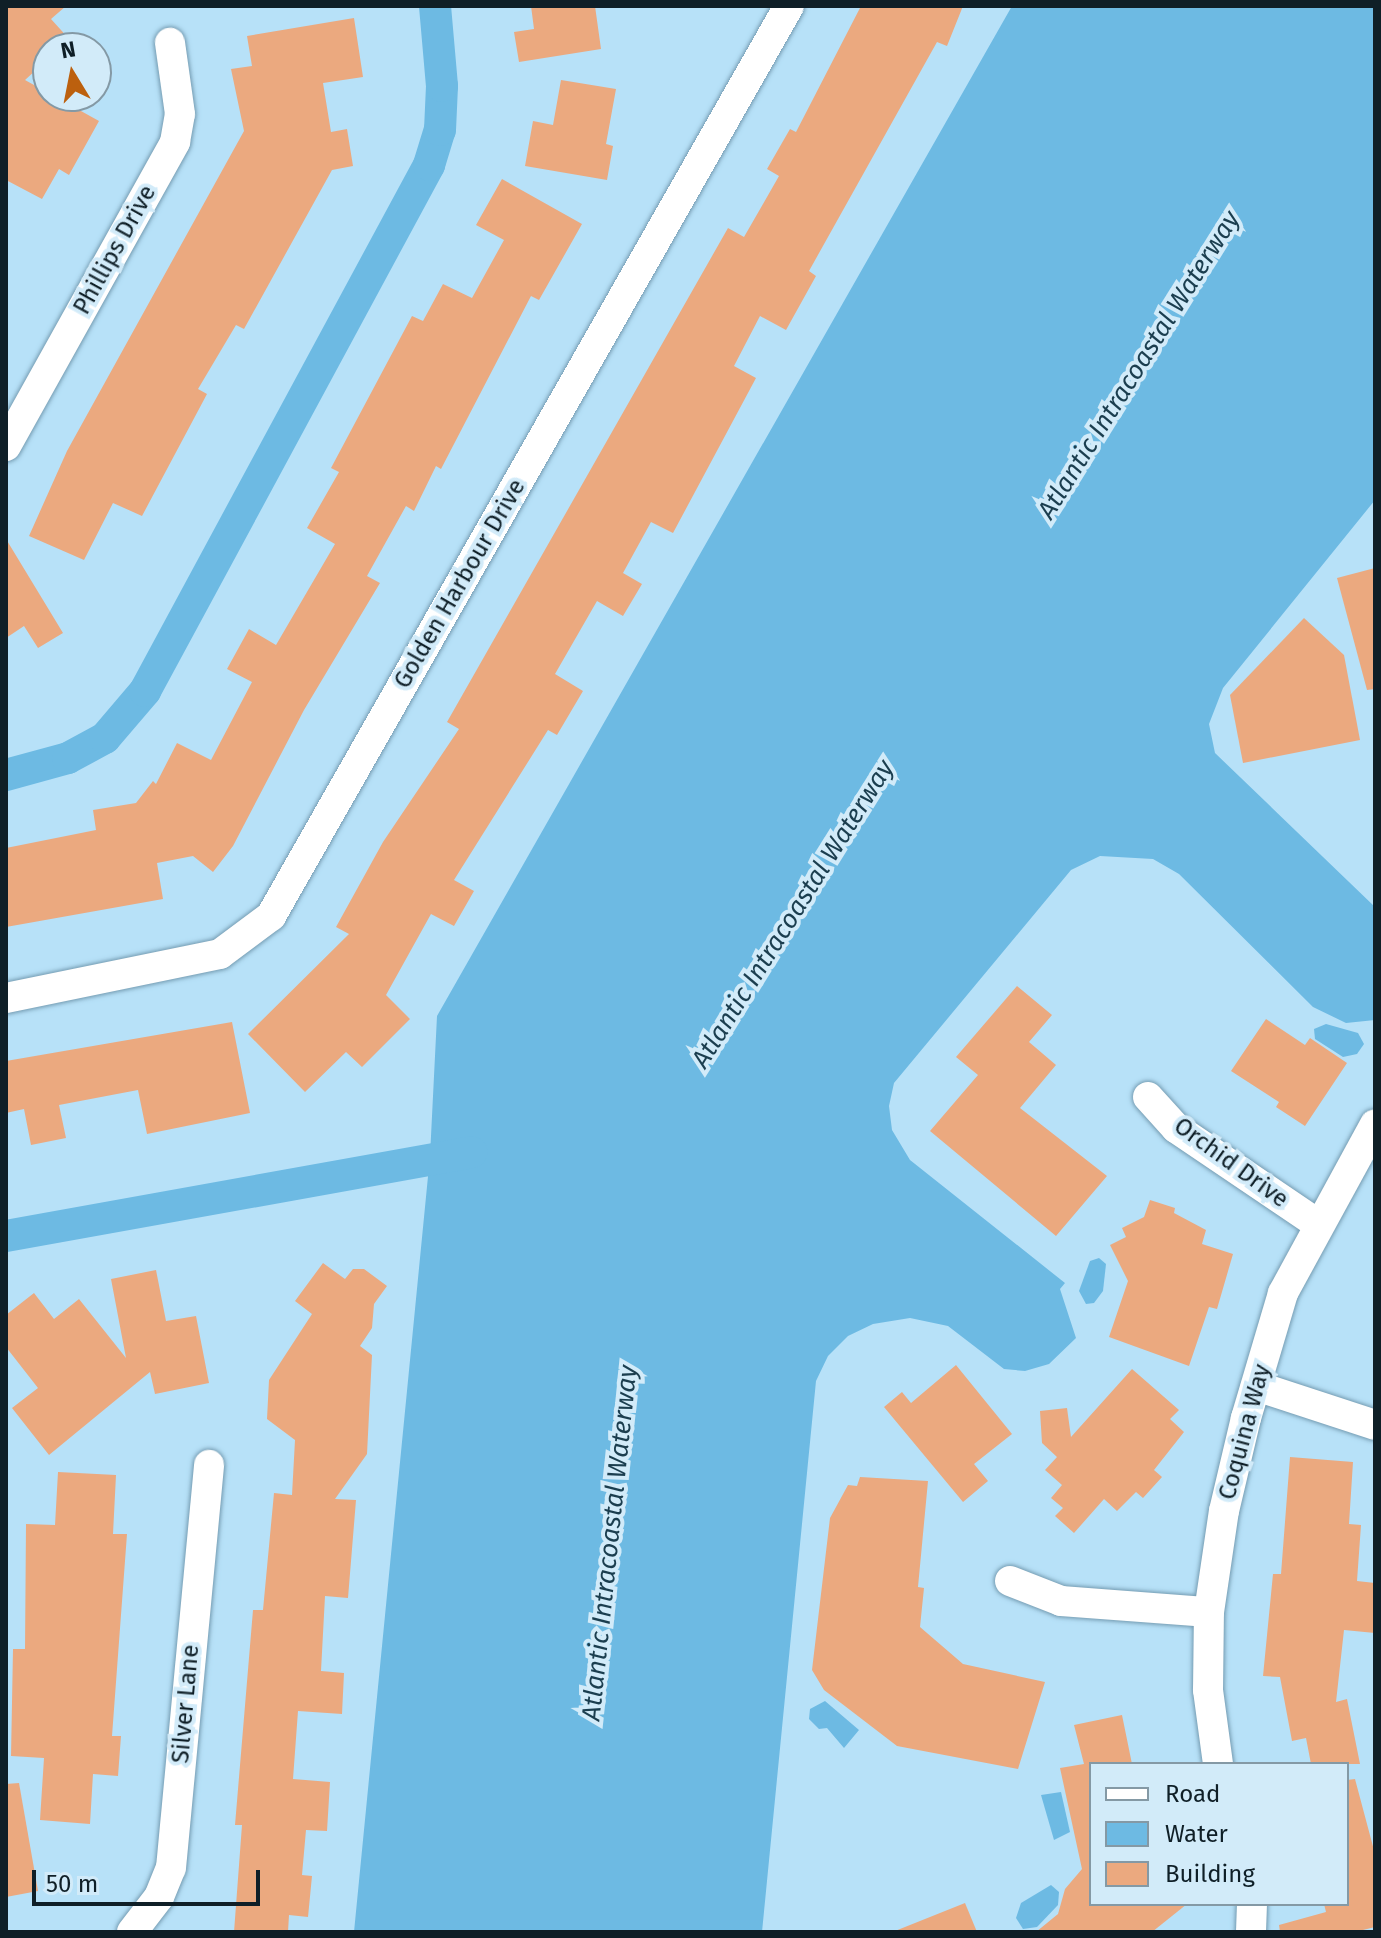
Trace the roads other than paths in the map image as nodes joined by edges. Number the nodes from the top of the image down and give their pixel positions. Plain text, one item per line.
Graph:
1 (789, 6) edge
2 (170, 43) dead end
3 (6, 446) edge
4 (6, 998) edge
5 (1148, 1097) dead end
6 (1375, 1124) edge
7 (1318, 1224) junction
8 (1256, 1386) junction
9 (1375, 1425) edge
10 (209, 1465) dead end
11 (1010, 1581) dead end
12 (1209, 1612) junction
13 (1218, 1762) edge
14 (1252, 1906) edge
15 (132, 1932) edge
16 (1251, 1932) edge

1 - 4 street, Golden Harbour Drive
2 - 3 street, Phillips Drive
5 - 7 street, Orchid Drive
6 - 7 street, Coquina Way
7 - 8 street, Coquina Way
8 - 9 street
8 - 12 street, Coquina Way
10 - 15 street, Silver Lane
11 - 12 street
12 - 13 street, Coquina Way
14 - 16 street

